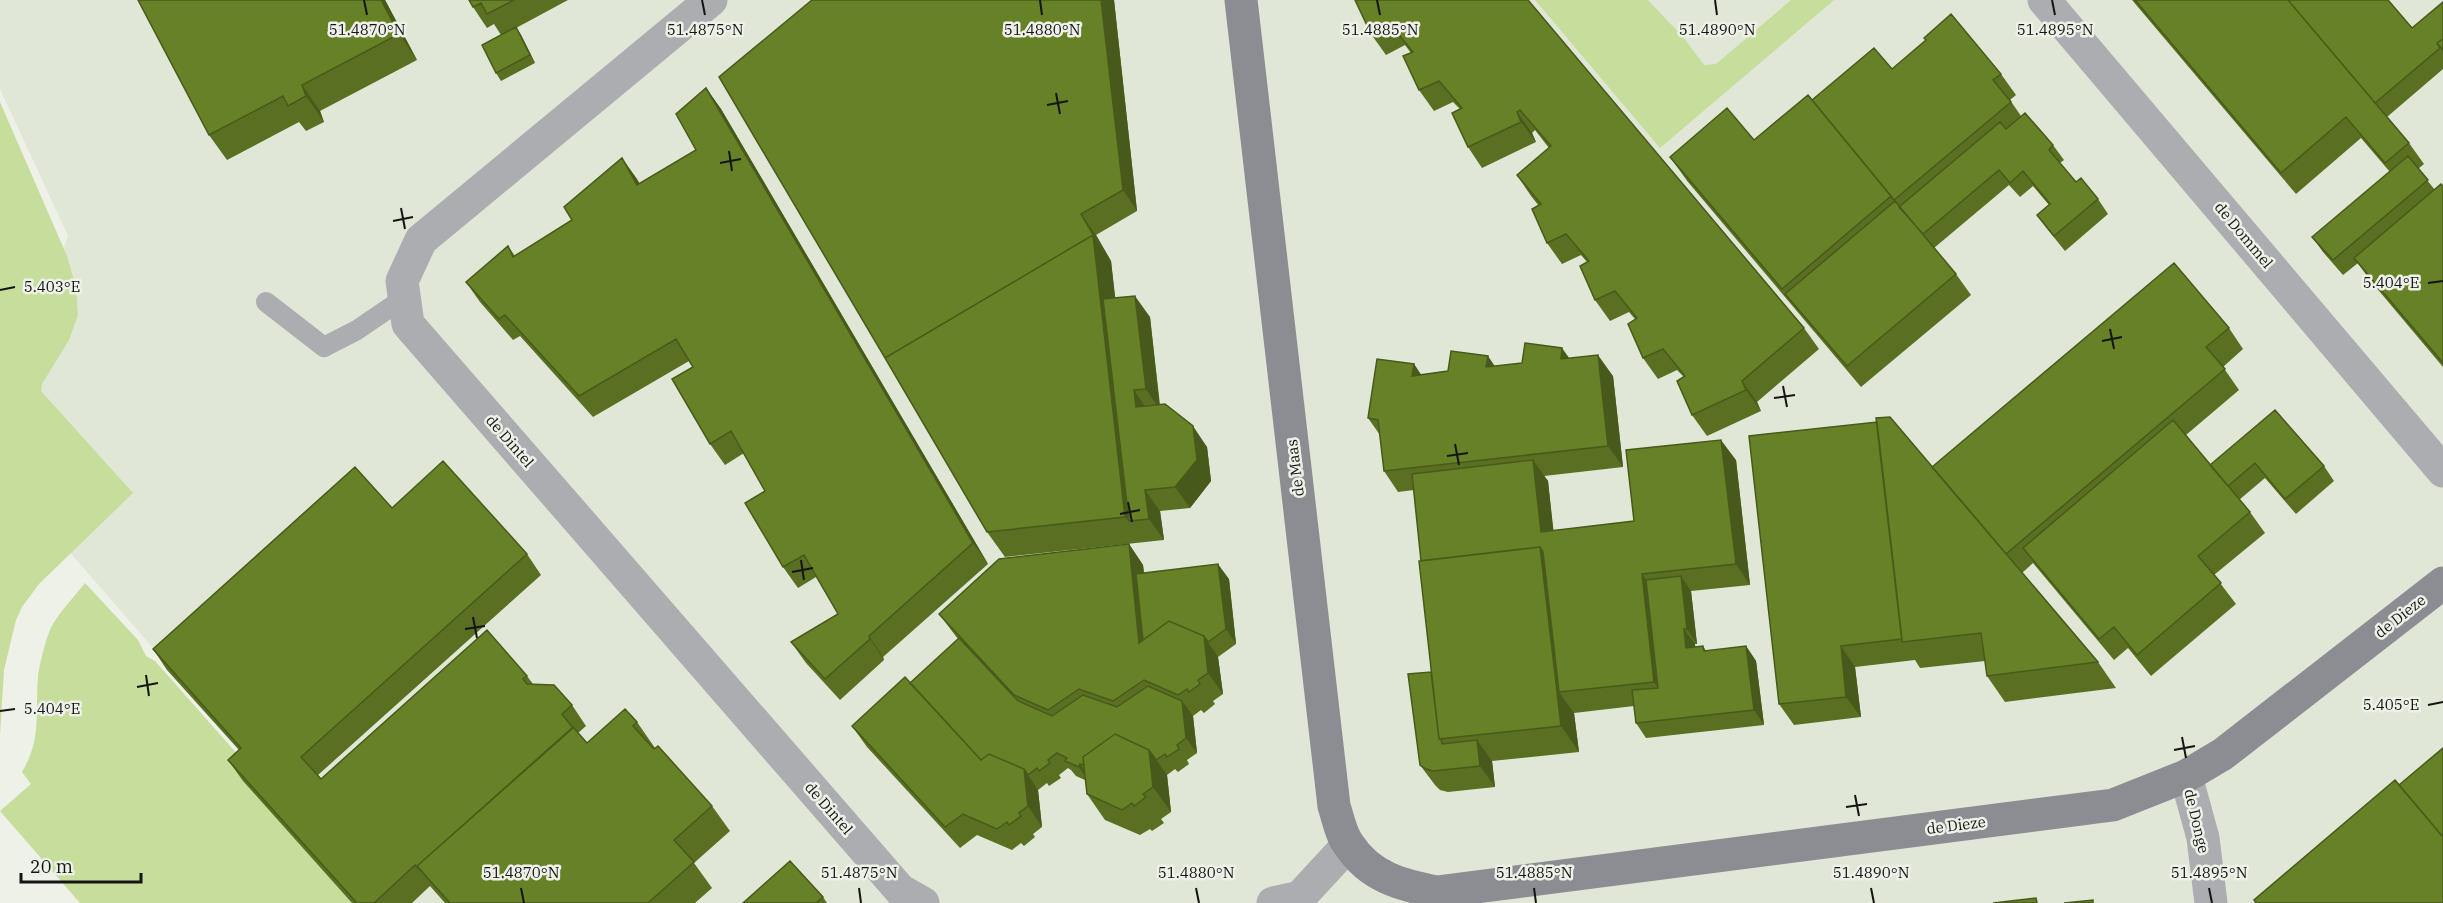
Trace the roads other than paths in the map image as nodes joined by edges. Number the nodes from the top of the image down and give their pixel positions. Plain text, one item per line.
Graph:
1 (1241, 0) edge
2 (2044, 0) edge
3 (707, 1) edge
4 (404, 298) junction
5 (266, 302) dead end
6 (2443, 471) edge
7 (2443, 583) edge
8 (2186, 776) junction
9 (1348, 845) junction
10 (1397, 894) edge
11 (923, 903) edge
12 (1273, 903) edge
13 (2211, 903) edge

1 - 9 street, de Maas
2 - 6 street, de Dommel
3 - 4 street, de Dintel
4 - 5 lane
4 - 11 street, de Dintel
7 - 8 street, de Dieze
8 - 10 street, de Dieze
8 - 13 street, de Donge
9 - 10 street, de Maas
9 - 12 street

